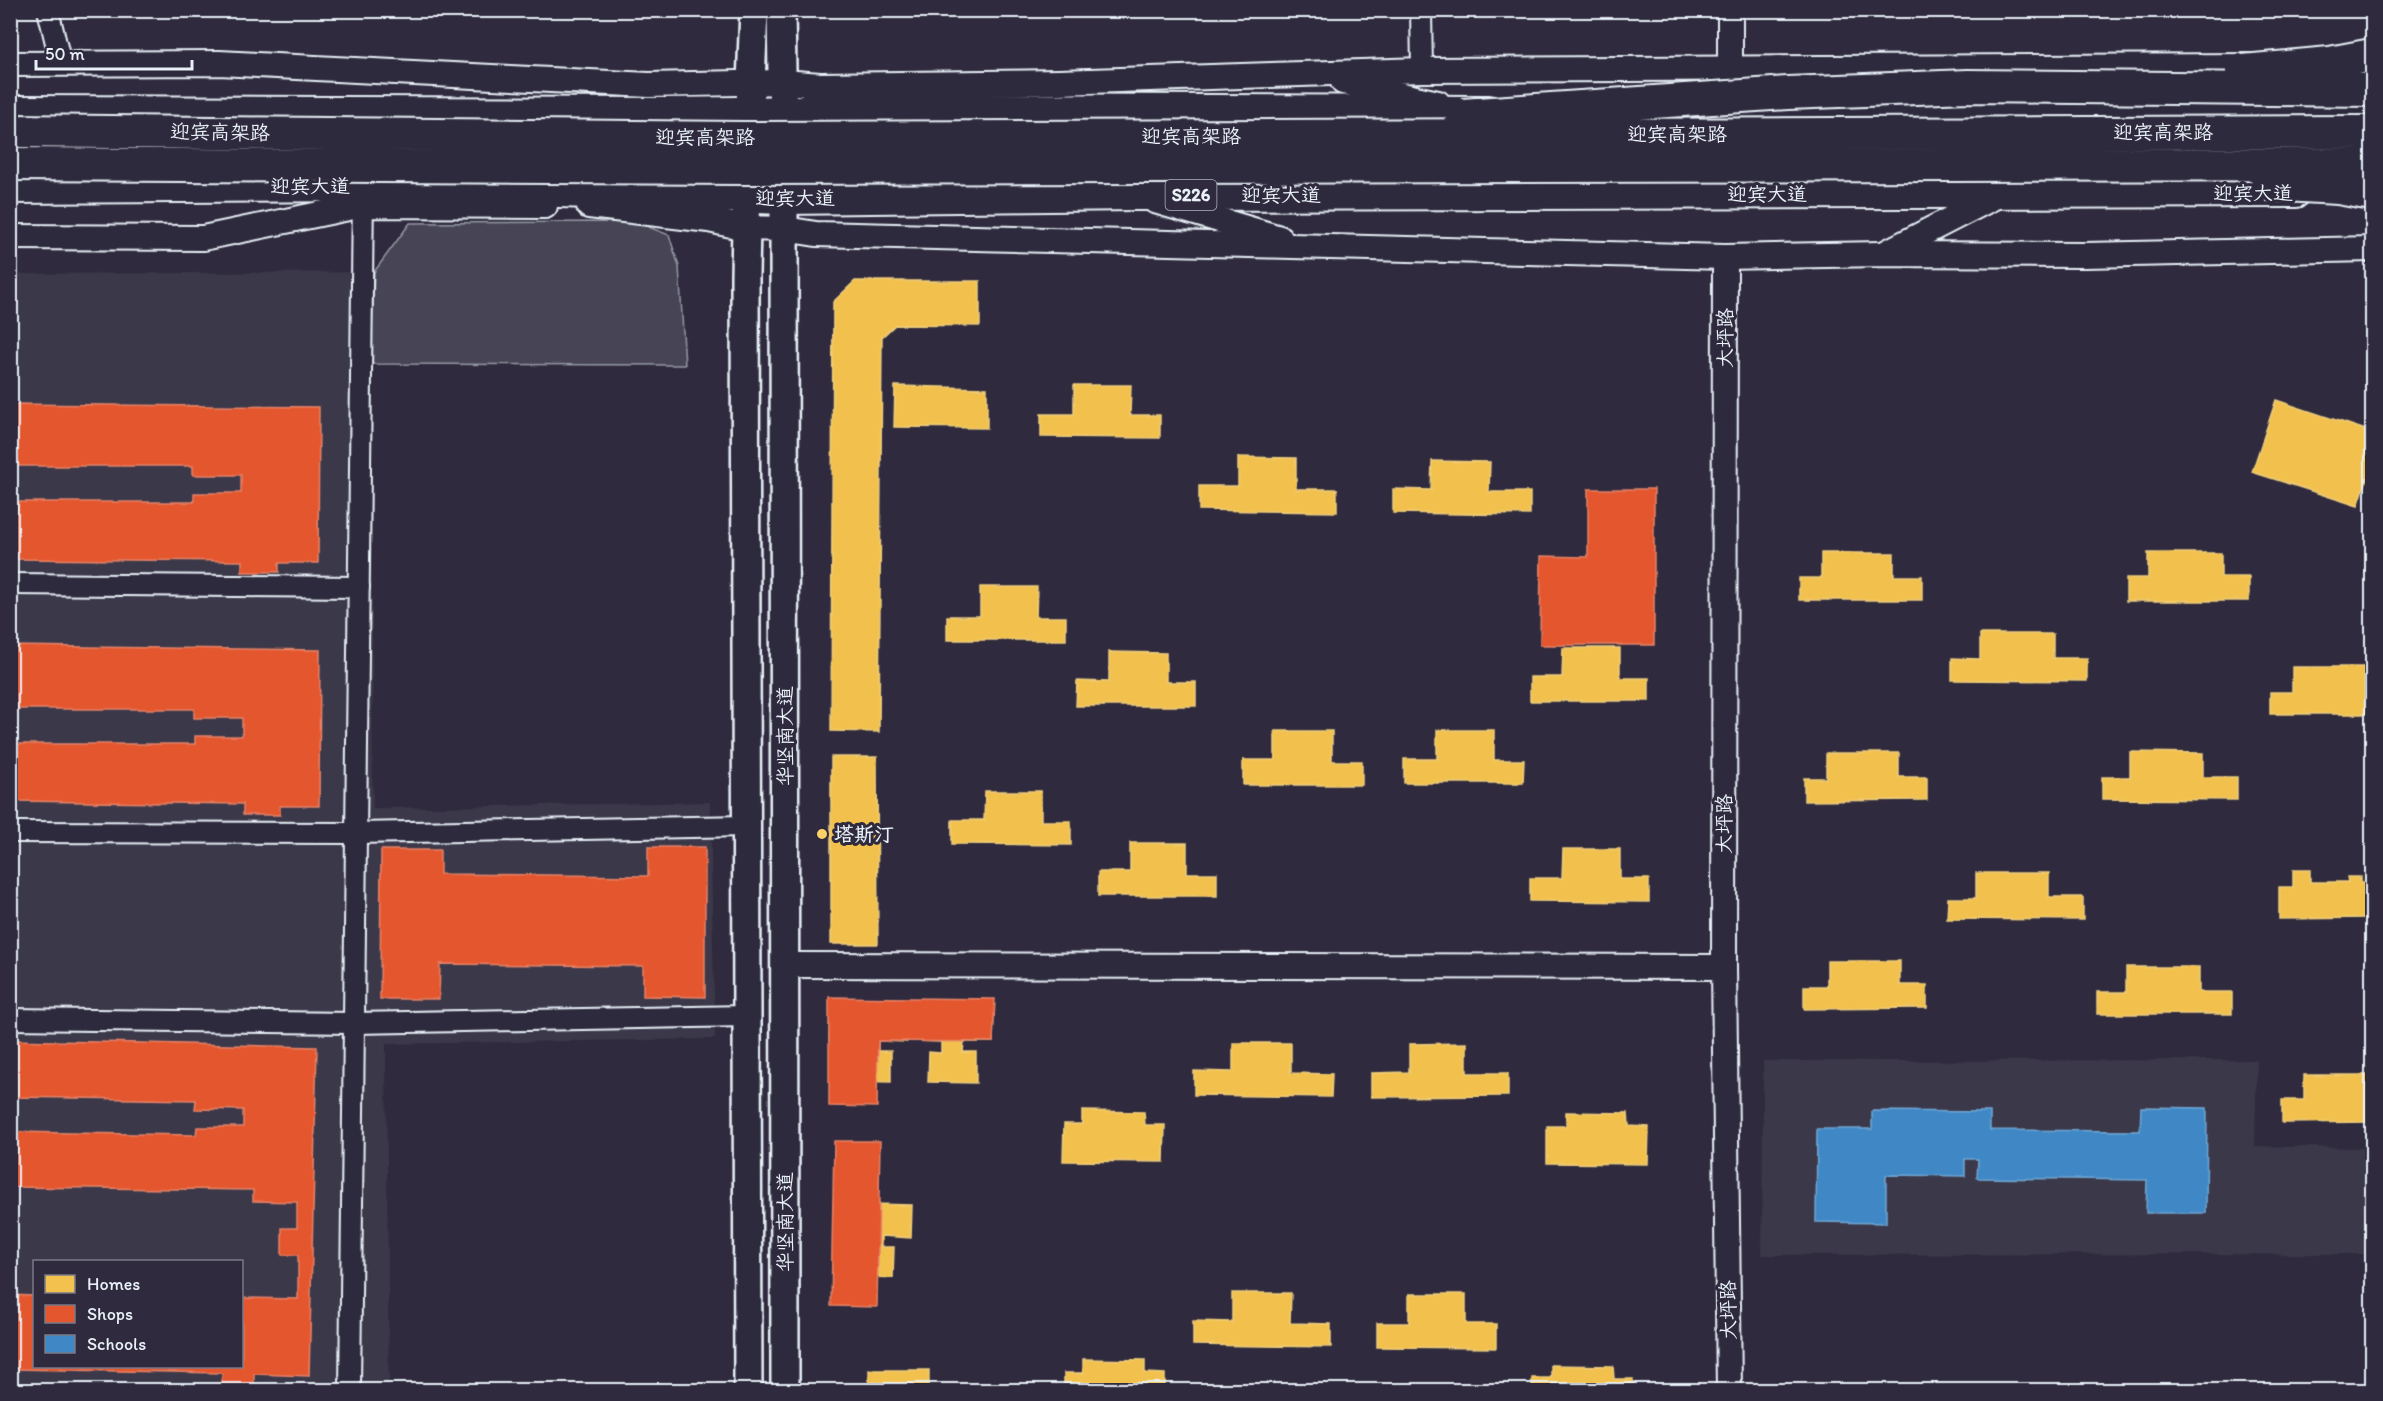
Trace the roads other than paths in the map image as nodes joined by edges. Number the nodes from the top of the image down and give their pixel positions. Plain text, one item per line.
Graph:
1 (48, 10) edge
2 (754, 10) edge
3 (781, 10) edge
4 (1422, 10) edge
5 (1730, 10) edge
6 (2373, 55) edge
7 (10, 64) edge
8 (61, 64) junction
9 (2373, 65) edge
10 (1730, 68) junction
11 (1422, 70) junction
12 (1312, 75) junction
13 (1968, 86) junction
14 (2373, 90) edge
15 (783, 96) junction
16 (750, 97) junction
17 (10, 111) edge
18 (1476, 111) junction
19 (2373, 111) edge
20 (10, 131) edge
21 (2373, 132) edge
22 (1158, 136) junction
23 (10, 164) edge
24 (2373, 164) edge
25 (1937, 166) junction
26 (10, 188) edge
27 (2373, 193) edge
28 (2000, 194) junction
29 (1136, 195) junction
30 (363, 196) junction
31 (747, 198) junction
32 (784, 199) junction
33 (745, 228) junction
34 (785, 229) junction
35 (10, 237) edge
36 (1310, 247) junction
37 (2373, 249) edge
38 (1882, 254) junction
39 (1725, 257) junction
40 (10, 584) edge
41 (359, 587) junction
42 (747, 826) junction
43 (10, 832) edge
44 (356, 833) junction
45 (785, 965) junction
46 (1724, 967) junction
47 (747, 1016) junction
48 (10, 1019) edge
49 (354, 1023) junction
50 (351, 1390) edge
51 (748, 1390) edge
52 (785, 1390) edge
53 (1729, 1390) edge

1 - 8 street
2 - 16 main road, 华坚南大道
3 - 15 main road, 华坚南大道
4 - 11 street
5 - 10 street
6 - 13 highway, bridge
7 - 8 street
8 - 16 street
9 - 10 street
10 - 11 street
11 - 12 street
12 - 15 street
12 - 18 street
13 - 14 highway, bridge
13 - 22 highway, bridge
15 - 16 main road
15 - 18 main road
15 - 32 main road, 华坚南大道
16 - 17 main road
16 - 31 main road, 华坚南大道
18 - 19 main road
20 - 22 highway, 迎宾高架路, bridge
21 - 22 highway, 迎宾高架路, bridge
23 - 25 highway, 迎宾高架路, bridge
24 - 25 highway, 迎宾高架路, bridge
25 - 27 highway, bridge
26 - 30 main road, 迎宾大道 / S226
27 - 28 main road, 迎宾大道 / S226
28 - 29 main road, 迎宾大道 / S226
28 - 38 street
29 - 32 main road, 迎宾大道 / S226
29 - 36 street
30 - 31 main road, 迎宾大道 / S226
30 - 33 street
30 - 35 street
30 - 41 street
31 - 32 main road, 迎宾大道 / S226
31 - 33 main road, 华坚南大道
32 - 34 main road, 华坚南大道
33 - 34 street
33 - 42 main road, 华坚南大道
34 - 36 street
34 - 45 main road, 华坚南大道
36 - 39 street
37 - 38 street
38 - 39 street
39 - 46 street, 大坪路
40 - 41 street
41 - 44 street
42 - 44 street
42 - 47 main road, 华坚南大道
43 - 44 street
44 - 49 street
45 - 46 street
45 - 52 main road, 华坚南大道
46 - 53 street, 大坪路
47 - 49 street
47 - 51 main road, 华坚南大道
48 - 49 street
49 - 50 street

